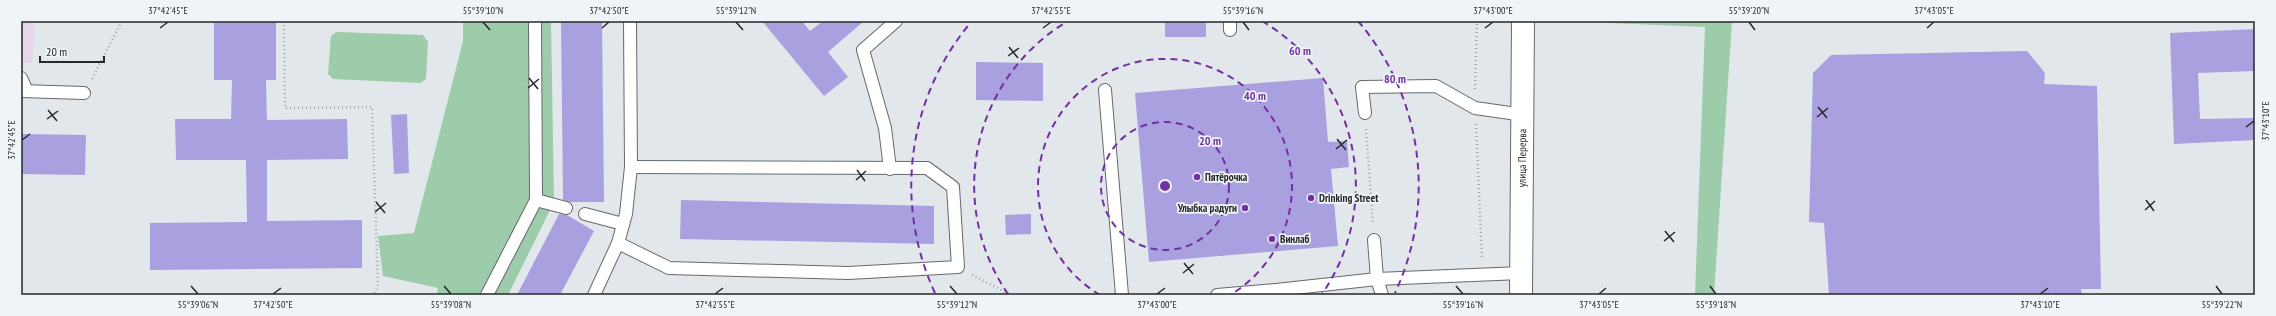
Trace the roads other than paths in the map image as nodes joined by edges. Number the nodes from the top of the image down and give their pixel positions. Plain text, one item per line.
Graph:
1 (535, 21) edge
2 (630, 21) edge
3 (896, 21) edge
4 (1523, 21) edge
5 (21, 78) edge
6 (1105, 90) dead end
7 (24, 91) edge
8 (84, 93) road end
9 (1364, 113) road end
10 (1524, 115) junction
11 (631, 167) junction
12 (890, 169) junction
13 (536, 200) junction
14 (566, 208) dead end
15 (585, 214) dead end
16 (623, 224) junction
17 (1374, 240) road end
18 (618, 243) junction
19 (1520, 273) junction
20 (1377, 279) junction
21 (1276, 292) edge
22 (487, 295) edge
23 (594, 295) edge
24 (1122, 295) edge
25 (1217, 295) edge
26 (1382, 295) edge
27 (1521, 295) edge

1 - 13 lane
2 - 11 lane
3 - 12 lane
4 - 10 street, улица Перерва
5 - 7 lane
6 - 24 lane
7 - 8 lane
9 - 10 lane
10 - 19 street, улица Перерва
11 - 12 lane
11 - 16 lane
12 - 18 lane
13 - 14 lane
13 - 22 lane
15 - 16 lane
16 - 18 lane
17 - 20 lane
18 - 23 lane
19 - 20 lane
19 - 27 street, улица Перерва
20 - 21 lane
20 - 26 lane
21 - 25 lane

